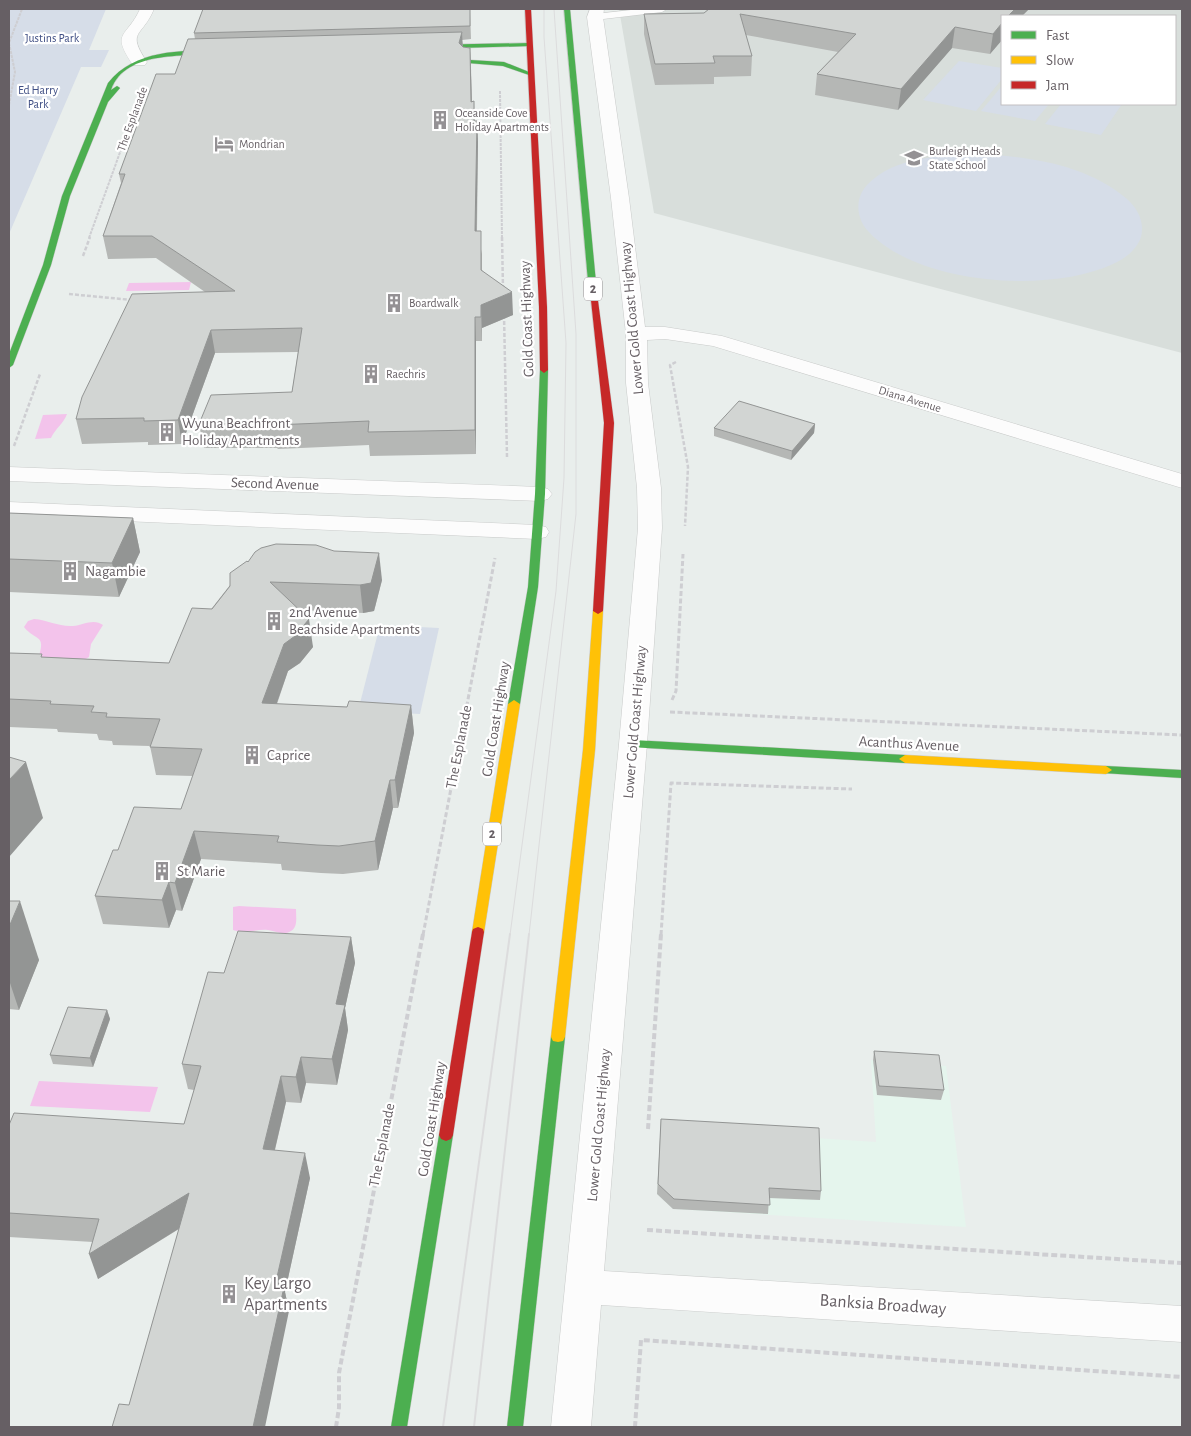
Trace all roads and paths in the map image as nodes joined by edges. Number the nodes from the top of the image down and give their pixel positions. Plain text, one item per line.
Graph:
1 (22, 9) edge
2 (528, 9) edge
3 (567, 9) edge
4 (659, 9) edge
5 (595, 11) edge
6 (144, 15) edge
7 (529, 45) junction
8 (470, 46) junction
9 (410, 47) edge
10 (230, 52) edge
11 (465, 63) joint
12 (150, 64) junction
13 (9, 72) edge
14 (15, 72) junction
15 (531, 74) junction
16 (500, 83) dead end
17 (9, 104) edge
18 (135, 109) dead end
19 (82, 257) dead end
20 (504, 292) edge
21 (135, 300) edge
22 (66, 303) dead end
23 (504, 309) edge
24 (636, 334) junction
25 (9, 365) edge
26 (40, 374) dead end
27 (13, 450) dead end
28 (507, 457) dead end
29 (9, 474) edge
30 (38, 475) junction
31 (1182, 481) edge
32 (476, 491) junction
33 (540, 494) junction
34 (14, 509) edge
35 (470, 530) junction
36 (537, 532) junction
37 (495, 555) dead end
38 (670, 712) dead end
39 (1182, 735) edge
40 (634, 744) junction
41 (1182, 774) edge
42 (671, 783) dead end
43 (648, 1129) dead end
44 (647, 1230) dead end
45 (1182, 1263) edge
46 (584, 1287) junction
47 (1182, 1324) edge
48 (1182, 1377) edge
49 (336, 1427) edge
50 (399, 1427) edge
51 (516, 1427) edge
52 (571, 1427) edge
53 (635, 1427) edge

1 - 14 path
2 - 7 main road, Gold Coast Highway / 2
3 - 51 main road, 2
4 - 5 lane
5 - 24 street, Lower Gold Coast Highway
6 - 12 street
6 - 12 street
7 - 8 main road
7 - 15 main road, Gold Coast Highway / 2
8 - 9 main road
8 - 11 lane
10 - 12 main road, The Esplanade
11 - 15 main road
12 - 25 main road, The Esplanade
13 - 14 path
14 - 17 path
15 - 33 main road, Gold Coast Highway / 2
16 - 20 path
18 - 19 path, The Esplanade
21 - 22 path
23 - 28 path
24 - 31 street, Diana Avenue
24 - 40 street, Lower Gold Coast Highway
26 - 27 path
29 - 30 street, Second Avenue
30 - 32 street, Second Avenue
30 - 34 street
32 - 33 street, Second Avenue
32 - 35 street
33 - 36 main road, Gold Coast Highway / 2
34 - 35 street
35 - 36 street
36 - 50 main road, Gold Coast Highway / 2
37 - 49 path, The Esplanade
38 - 39 path
40 - 41 main road, Acanthus Avenue
40 - 46 street, Lower Gold Coast Highway
42 - 43 path
44 - 45 path
46 - 47 street, Banksia Broadway
46 - 52 street, Lower Gold Coast Highway
48 - 53 path

